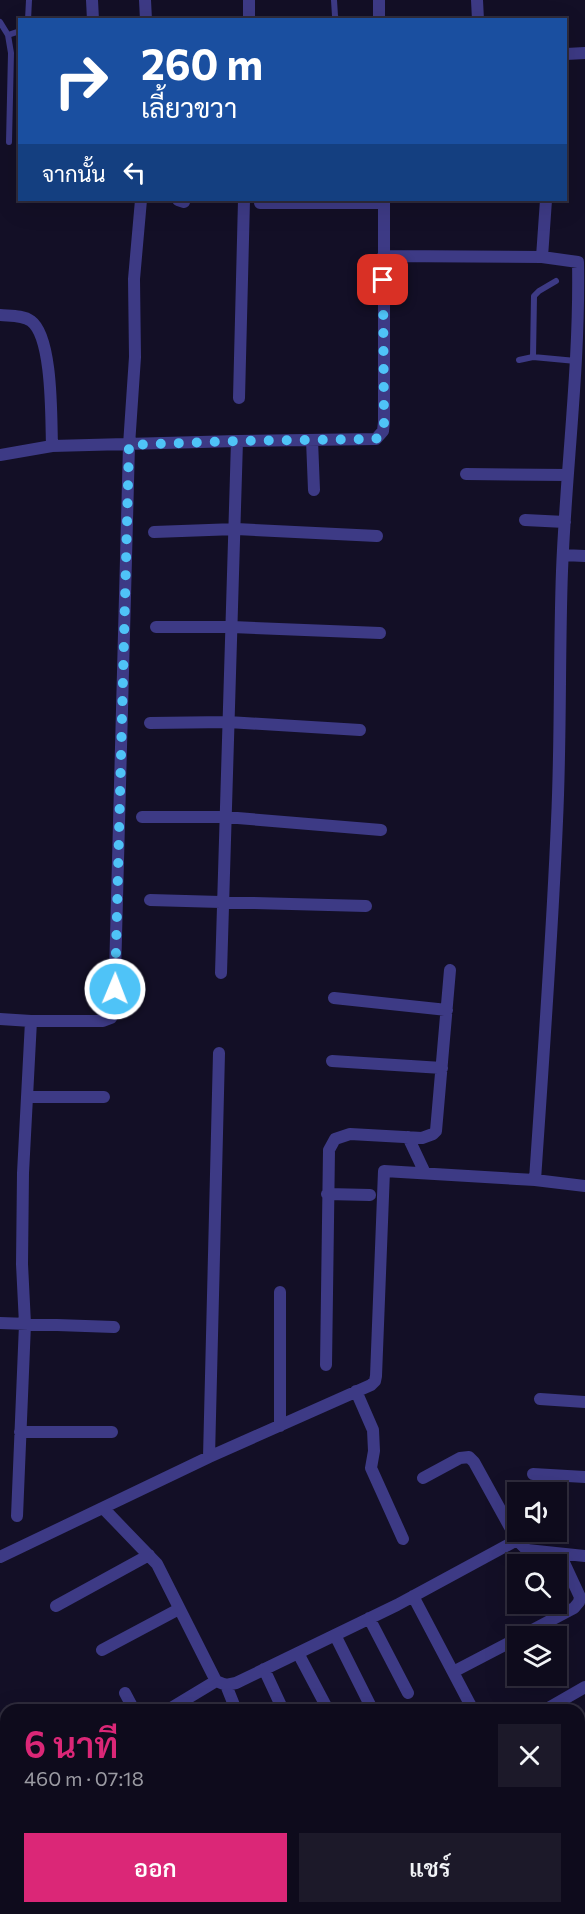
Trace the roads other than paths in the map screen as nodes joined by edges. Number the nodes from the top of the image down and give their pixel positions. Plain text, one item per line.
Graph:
1 (29, 0) edge
2 (92, 0) edge
3 (145, 0) edge
4 (249, 0) edge
5 (334, 0) edge
6 (379, 0) edge
7 (477, 0) edge
8 (28, 18) edge
9 (93, 18) edge
10 (146, 18) edge
11 (249, 18) edge
12 (336, 18) edge
13 (379, 18) edge
14 (478, 18) edge
15 (0, 22) edge
16 (18, 32) edge
17 (8, 35) junction
18 (585, 53) edge
19 (567, 54) edge
20 (9, 142) dead end
21 (141, 201) edge
22 (244, 201) edge
23 (384, 201) edge
24 (546, 201) edge
25 (260, 203) dead end
26 (383, 256) junction
27 (542, 257) junction
28 (581, 262) edge
29 (556, 281) dead end
30 (0, 315) edge
31 (533, 357) junction
32 (519, 360) dead end
33 (576, 361) junction
34 (239, 398) dead end
35 (312, 440) junction
36 (237, 441) junction
37 (129, 445) junction
38 (52, 446) junction
39 (0, 455) edge
40 (466, 474) dead end
41 (567, 475) junction
42 (314, 490) dead end
43 (525, 520) dead end
44 (565, 522) junction
45 (236, 529) junction
46 (154, 532) dead end
47 (377, 536) dead end
48 (563, 555) junction
49 (585, 556) edge
50 (156, 627) dead end
51 (232, 627) junction
52 (380, 633) dead end
53 (228, 722) junction
54 (150, 723) dead end
55 (360, 730) dead end
56 (142, 817) dead end
57 (225, 817) junction
58 (381, 830) dead end
59 (150, 900) dead end
60 (224, 902) junction
61 (366, 906) dead end
62 (450, 970) dead end
63 (221, 973) dead end
64 (334, 998) dead end
65 (447, 1010) junction
66 (0, 1019) edge
67 (31, 1021) junction
68 (219, 1053) dead end
69 (332, 1060) dead end
70 (442, 1068) junction
71 (27, 1096) junction
72 (105, 1097) dead end
73 (408, 1137) junction
74 (425, 1173) junction
75 (535, 1180) junction
76 (585, 1186) edge
77 (327, 1194) junction
78 (370, 1195) dead end
79 (280, 1292) dead end
80 (0, 1323) edge
81 (25, 1324) junction
82 (114, 1327) dead end
83 (326, 1365) dead end
84 (356, 1391) junction
85 (540, 1399) dead end
86 (585, 1402) edge
87 (280, 1425) junction
88 (20, 1432) junction
89 (112, 1432) dead end
90 (209, 1457) junction
91 (533, 1474) dead end
92 (585, 1477) edge
93 (423, 1478) dead end
94 (104, 1509) junction
95 (17, 1516) dead end
96 (507, 1522) edge
97 (403, 1539) dead end
98 (513, 1542) edge
99 (519, 1542) edge
100 (560, 1554) edge
101 (148, 1555) junction
102 (567, 1555) edge
103 (585, 1556) edge
104 (0, 1557) edge
105 (567, 1569) edge
106 (413, 1596) junction
107 (57, 1606) dead end
108 (179, 1609) junction
109 (567, 1612) edge
110 (563, 1614) edge
111 (369, 1618) junction
112 (540, 1626) edge
113 (335, 1635) junction
114 (507, 1643) edge
115 (102, 1650) dead end
116 (298, 1653) junction
117 (264, 1669) junction
118 (453, 1672) junction
119 (221, 1683) junction
120 (585, 1687) edge
121 (125, 1693) dead end
122 (408, 1693) dead end
123 (131, 1704) edge
124 (180, 1704) edge
125 (233, 1704) edge
126 (281, 1704) edge
127 (325, 1704) edge
128 (370, 1704) edge
129 (470, 1704) edge
130 (562, 1704) edge

1 - 8 lane
2 - 9 street
3 - 10 street
4 - 11 street
5 - 12 lane
6 - 13 street
7 - 14 street
15 - 17 lane
16 - 17 lane
17 - 20 lane
18 - 19 street
21 - 37 street
22 - 34 street
23 - 25 street
23 - 26 street
24 - 27 street
26 - 27 street
26 - 35 street
27 - 28 street
28 - 33 street
29 - 31 lane
30 - 38 street
31 - 32 lane
31 - 33 lane
33 - 41 street
35 - 36 street
35 - 42 street
36 - 37 street
36 - 45 street
37 - 38 street
37 - 67 street
38 - 39 street
40 - 41 street
41 - 44 street
43 - 44 street
44 - 48 street
45 - 46 street
45 - 47 street
45 - 51 street
48 - 49 street
48 - 75 street
50 - 51 street
51 - 52 street
51 - 53 street
53 - 54 street
53 - 55 street
53 - 57 street
56 - 57 street
57 - 58 street
57 - 60 street
59 - 60 street
60 - 61 street
60 - 63 street
62 - 65 street
64 - 65 street
65 - 70 street
66 - 67 street
67 - 71 street
68 - 90 street
69 - 70 street
70 - 73 street
71 - 72 street
71 - 81 street
73 - 74 street
73 - 77 street
74 - 75 street
74 - 84 street
75 - 76 street
77 - 78 street
77 - 83 street
79 - 87 street
80 - 81 street
81 - 82 street
81 - 88 street
84 - 87 street
84 - 97 street
85 - 86 street
87 - 90 street
88 - 89 street
88 - 95 street
90 - 94 street
91 - 92 street
93 - 96 street
94 - 101 street
94 - 104 street
98 - 106 street
99 - 100 street
101 - 107 street
101 - 108 street
102 - 103 street
105 - 109 street
106 - 111 street
106 - 118 street
108 - 115 street
108 - 119 street
110 - 112 street
111 - 113 street
111 - 122 street
113 - 116 street
113 - 128 street
114 - 118 street
116 - 117 street
116 - 127 street
117 - 119 street
117 - 126 street
118 - 129 street
119 - 124 street
119 - 125 street
120 - 130 street
121 - 123 street

